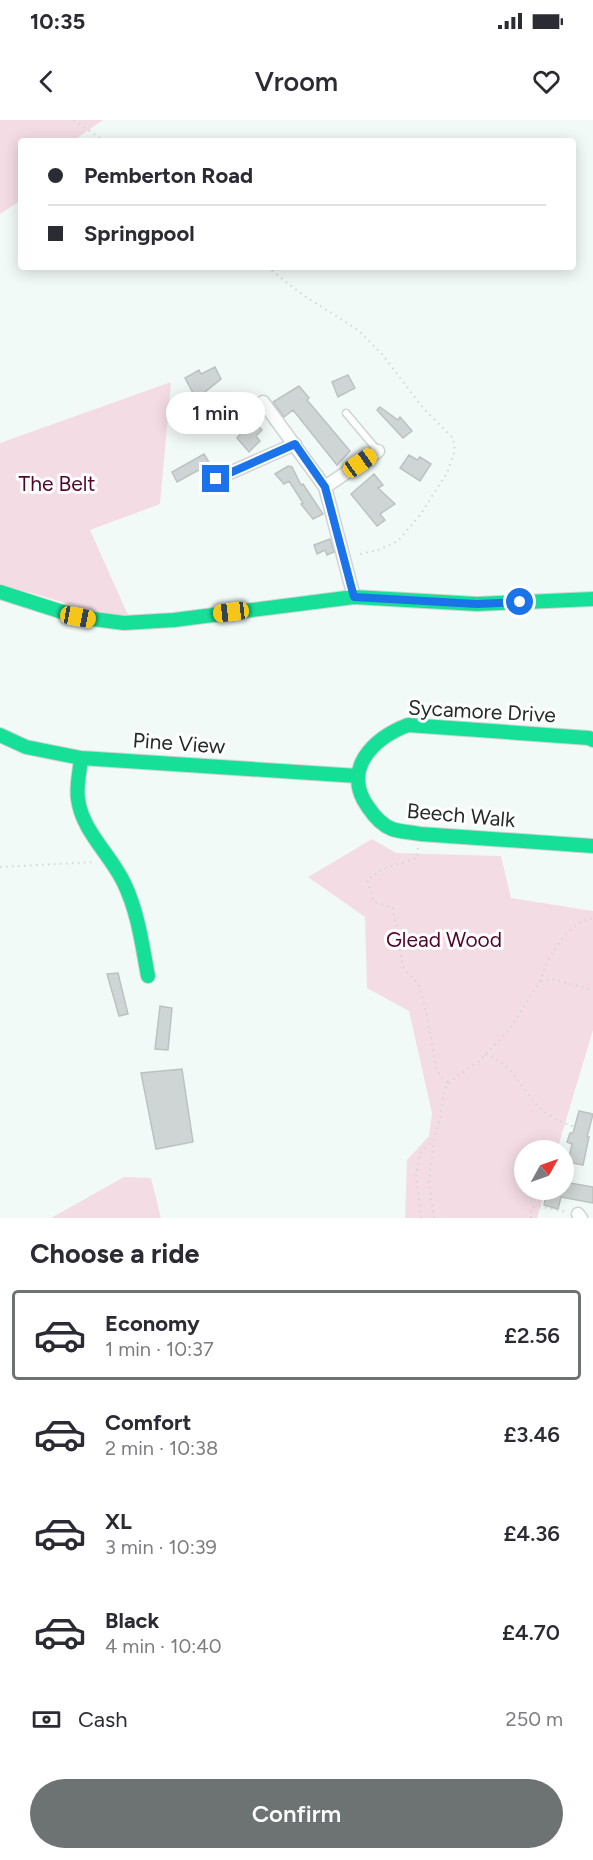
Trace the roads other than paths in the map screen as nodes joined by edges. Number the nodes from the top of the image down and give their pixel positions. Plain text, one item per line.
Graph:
1 (263, 402) dead end
2 (346, 413) dead end
3 (295, 444) junction
4 (378, 451) joint
5 (216, 479) dead end
6 (325, 487) junction
7 (0, 592) edge
8 (354, 597) junction
9 (593, 599) edge
10 (0, 735) edge
11 (593, 740) edge
12 (81, 758) junction
13 (358, 776) junction
14 (593, 846) edge
15 (148, 976) dead end

1 - 3 street
2 - 4 lane
3 - 5 street
3 - 6 street
4 - 6 street
6 - 8 street
7 - 8 street
8 - 9 street
10 - 12 street, Pine View
11 - 13 street, Sycamore Drive
12 - 13 street, Pine View
12 - 15 street
13 - 14 street, Beech Walk

